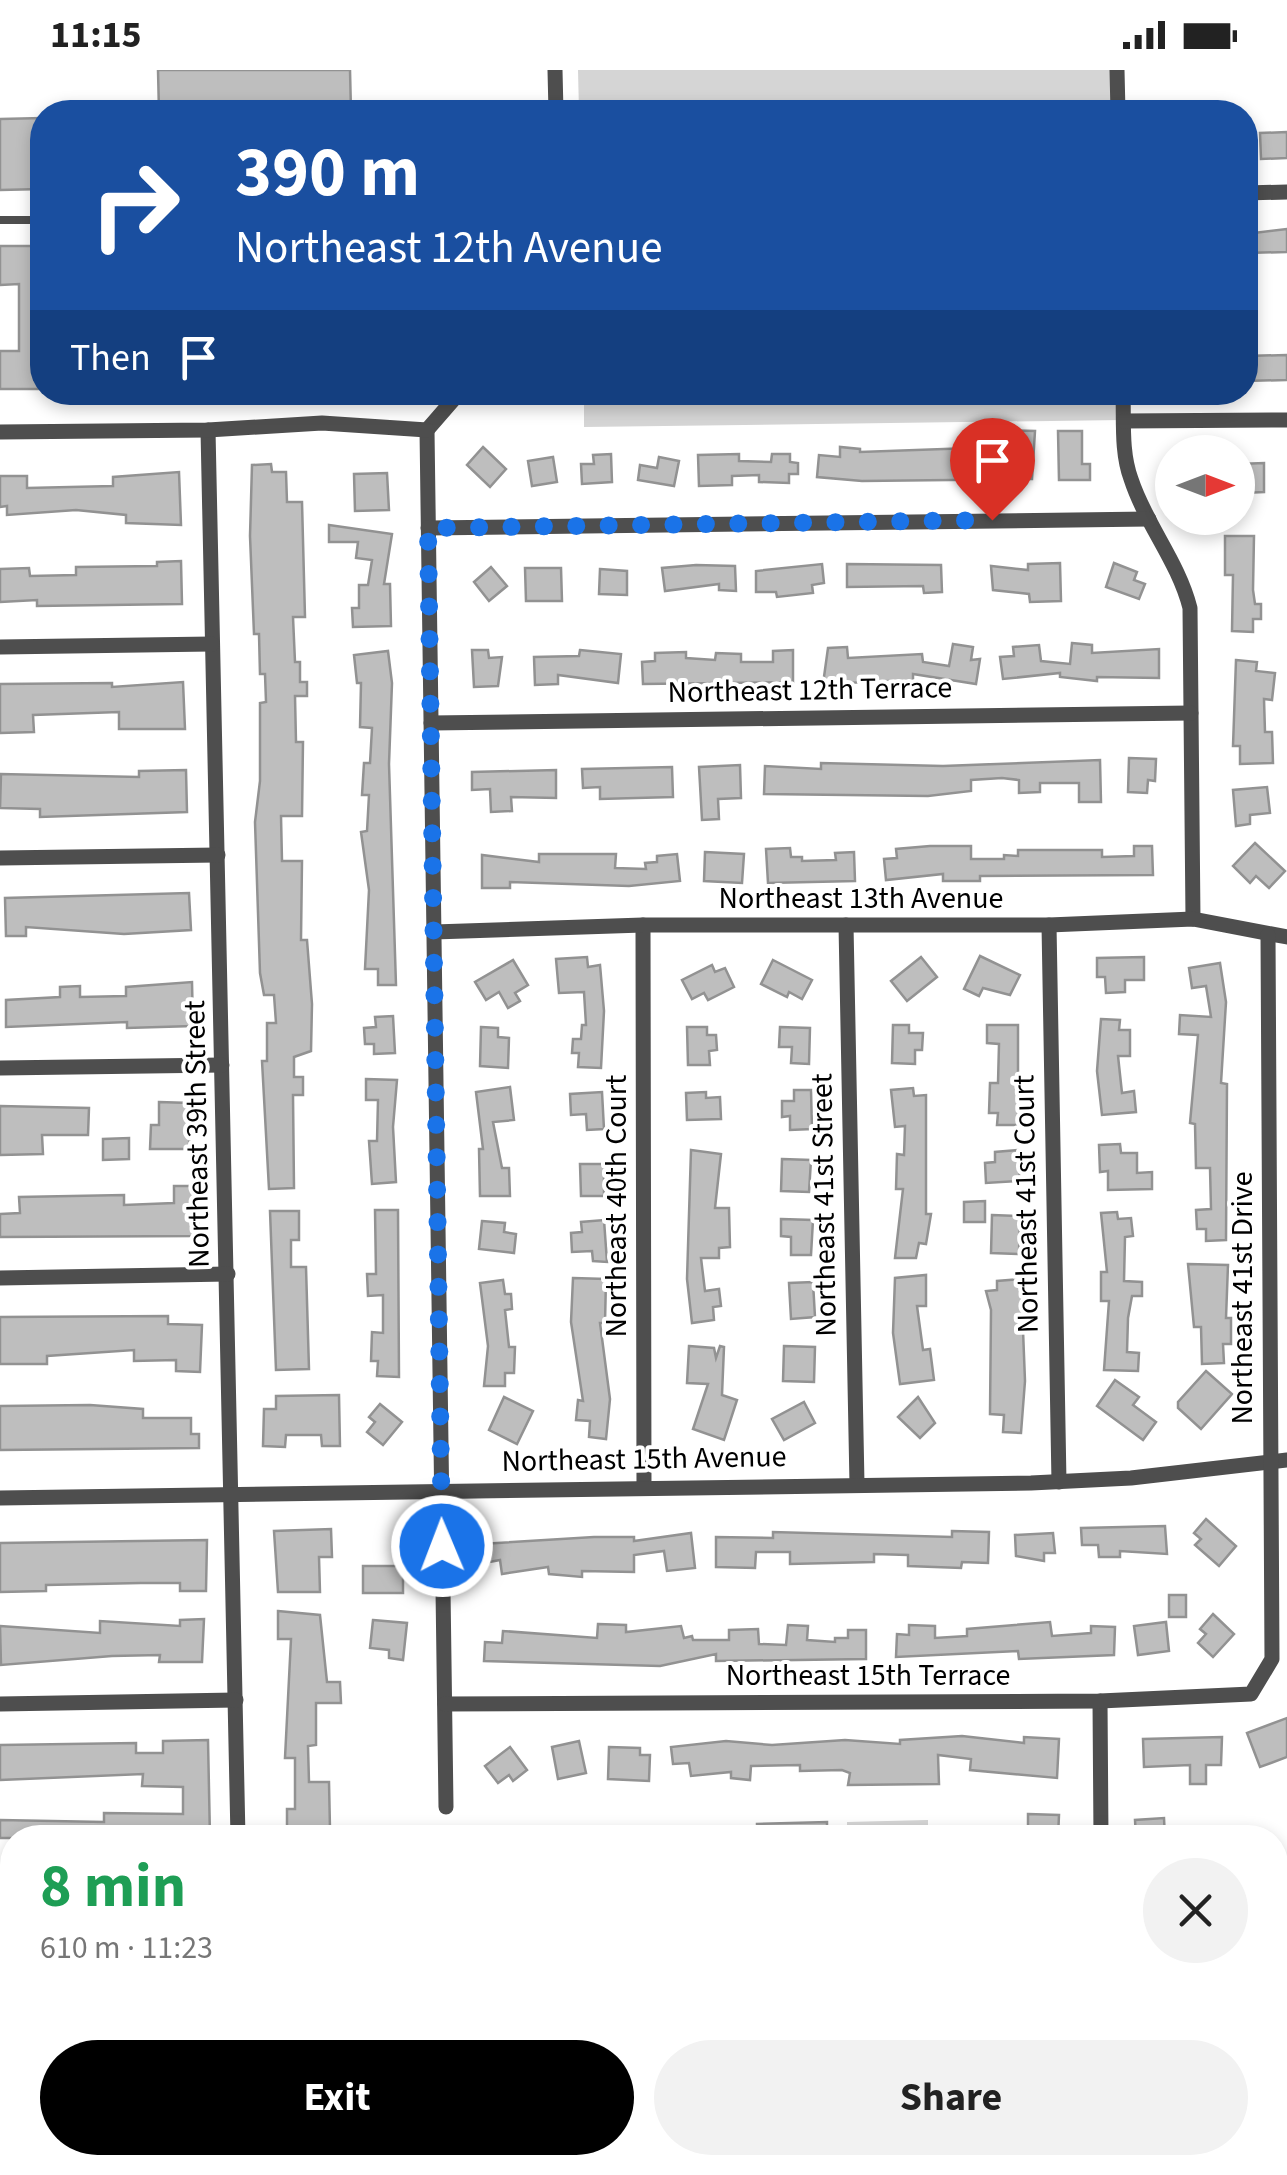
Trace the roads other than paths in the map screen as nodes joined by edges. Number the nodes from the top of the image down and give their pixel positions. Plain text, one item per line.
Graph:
1 (555, 70) edge
2 (1117, 70) edge
3 (556, 100) edge
4 (1118, 100) edge
5 (1258, 192) edge
6 (1287, 192) edge
7 (0, 220) edge
8 (30, 220) edge
9 (448, 405) edge
10 (1124, 405) edge
11 (1287, 420) edge
12 (1124, 421) junction
13 (208, 430) junction
14 (426, 430) junction
15 (0, 432) edge
16 (1149, 518) junction
17 (428, 528) junction
18 (212, 644) junction
19 (0, 647) edge
20 (1191, 713) junction
21 (431, 723) junction
22 (218, 855) junction
23 (0, 858) edge
24 (1193, 919) junction
25 (643, 925) junction
26 (846, 925) junction
27 (1049, 925) junction
28 (434, 932) junction
29 (1268, 936) junction
30 (1287, 937) edge
31 (222, 1065) junction
32 (0, 1068) edge
33 (228, 1274) junction
34 (0, 1278) edge
35 (1279, 1460) edge
36 (1059, 1482) junction
37 (858, 1484) junction
38 (644, 1486) junction
39 (442, 1490) junction
40 (233, 1494) junction
41 (0, 1498) edge
42 (1272, 1659) joint
43 (236, 1700) junction
44 (1100, 1701) junction
45 (0, 1704) edge
46 (444, 1704) junction
47 (446, 1807) joint
48 (238, 1825) edge
49 (448, 1825) edge
50 (1101, 1825) edge

1 - 3 street
2 - 4 street
5 - 6 street
7 - 8 lane
9 - 14 street
10 - 12 street
11 - 12 street
12 - 16 street
13 - 14 street
13 - 15 street
13 - 18 street, Northeast 39th Street
14 - 17 street
16 - 17 street
16 - 20 street
17 - 21 street
18 - 19 street
18 - 22 street, Northeast 39th Street
20 - 21 street, Northeast 12th Terrace
20 - 24 street
21 - 28 street
22 - 23 street
22 - 31 street, Northeast 39th Street
24 - 27 street, Northeast 13th Avenue
24 - 29 street, Northeast 13th Avenue
25 - 26 street, Northeast 13th Avenue
25 - 28 street, Northeast 13th Avenue
25 - 38 street, Northeast 40th Court
26 - 27 street, Northeast 13th Avenue
26 - 37 street, Northeast 41st Street
27 - 36 street, Northeast 41st Court
28 - 39 street
29 - 30 street, Northeast 13th Avenue
29 - 35 street, Northeast 41st Drive
31 - 32 street
31 - 33 street, Northeast 39th Street
33 - 34 street
33 - 40 street, Northeast 39th Street
35 - 36 street, Northeast 15th Avenue
35 - 42 street, Northeast 41st Drive
36 - 37 street, Northeast 15th Avenue
37 - 38 street, Northeast 15th Avenue
38 - 39 street, Northeast 15th Avenue
39 - 40 street, Northeast 15th Avenue
39 - 46 street
40 - 41 street, Northeast 15th Avenue
40 - 43 street, Northeast 39th Street
42 - 44 street, Northeast 15th Terrace
43 - 45 street
43 - 48 street, Northeast 39th Street
44 - 46 street, Northeast 15th Terrace
44 - 50 street
46 - 47 street
47 - 49 lane

